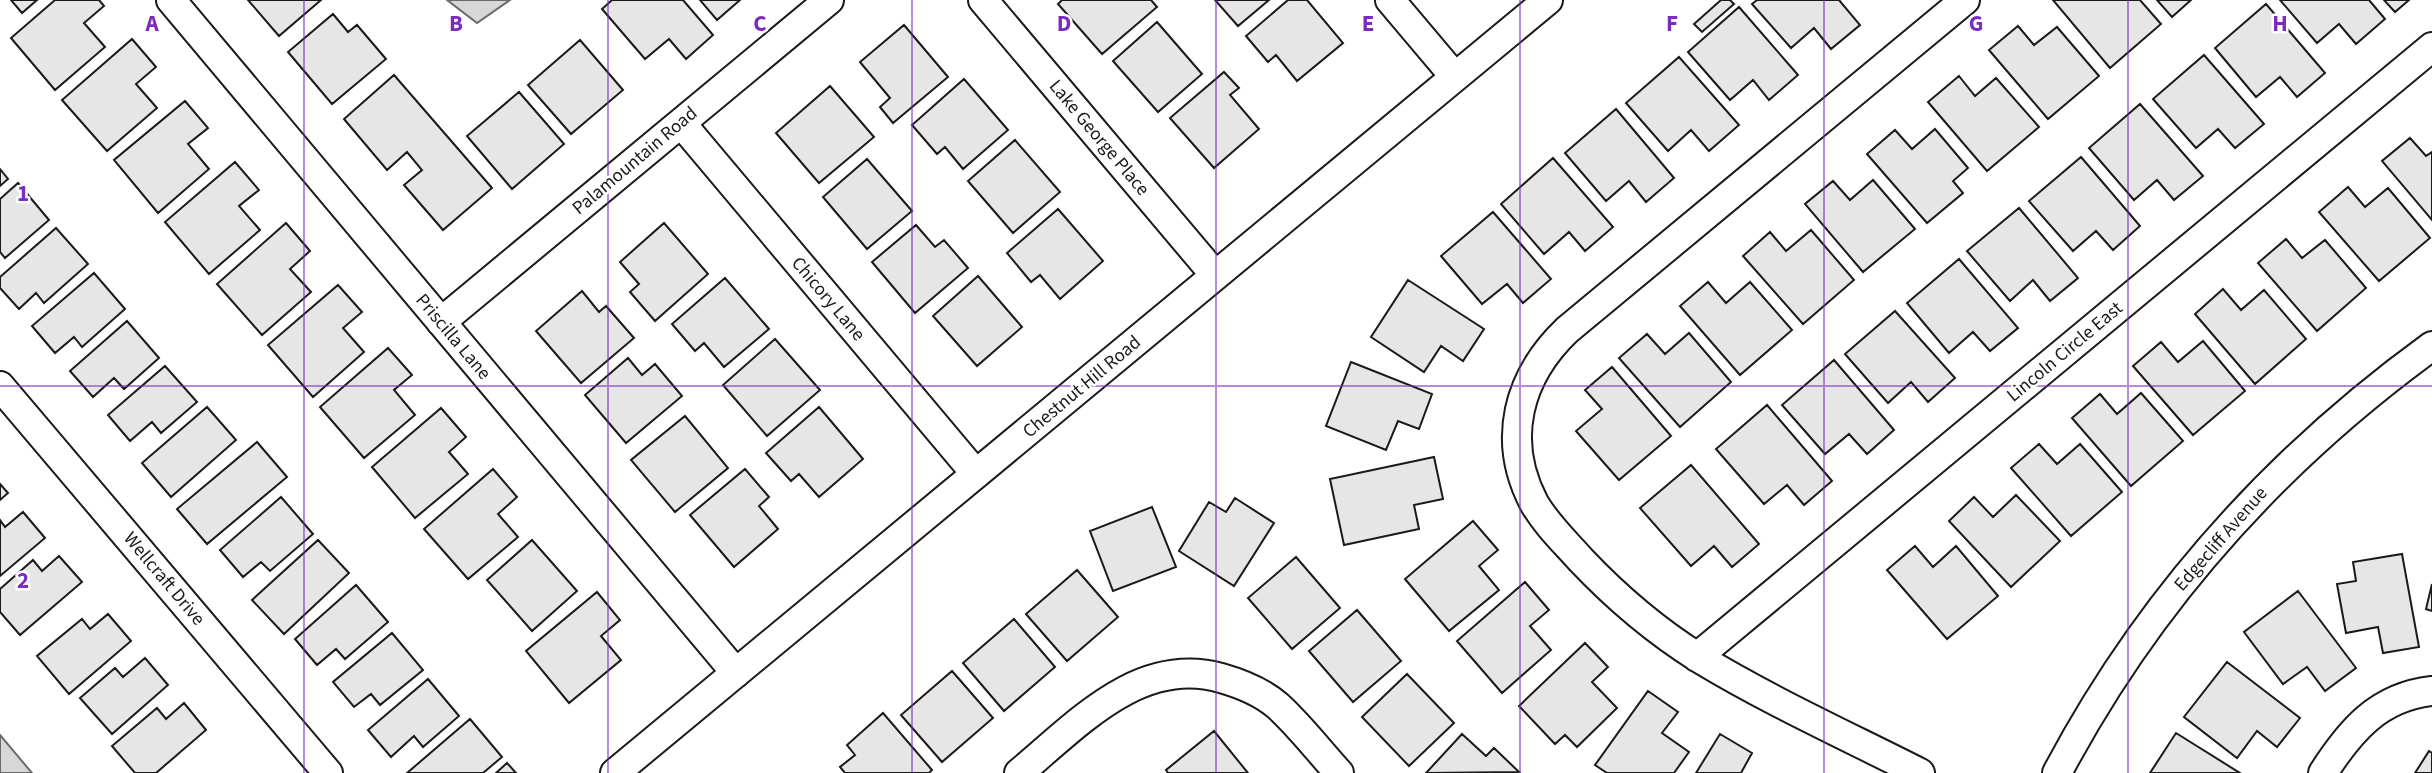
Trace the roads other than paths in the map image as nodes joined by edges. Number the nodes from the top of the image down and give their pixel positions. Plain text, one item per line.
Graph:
1 (171, 0) edge
2 (830, 0) edge
3 (984, 0) edge
4 (1390, 0) edge
5 (1548, 0) edge
6 (1965, 0) edge
7 (2432, 47) edge
8 (1455, 77) junction
9 (681, 123) junction
10 (1215, 275) junction
11 (441, 322) junction
12 (2432, 346) edge
13 (0, 386) edge
14 (976, 474) junction
15 (1697, 657) junction
16 (736, 673) junction
17 (2432, 691) edge
18 (328, 773) edge
19 (615, 773) edge
20 (1019, 773) edge
21 (1339, 773) edge
22 (1920, 773) edge
23 (2057, 773) edge
24 (2323, 773) edge

1 - 11 street, Priscilla Lane
2 - 9 street, Palamountain Road
3 - 10 street, Lake George Place
4 - 8 street
5 - 8 street, Chestnut Hill Road
6 - 15 street
7 - 15 street, Lincoln Circle East
8 - 10 street, Chestnut Hill Road
9 - 11 street, Palamountain Road
9 - 14 street, Chicory Lane
10 - 14 street, Chestnut Hill Road
11 - 16 street, Priscilla Lane
12 - 23 street, Edgecliff Avenue
13 - 18 street, Wellcraft Drive
14 - 16 street, Chestnut Hill Road
15 - 22 street
16 - 19 street, Chestnut Hill Road
17 - 24 street
20 - 21 street

